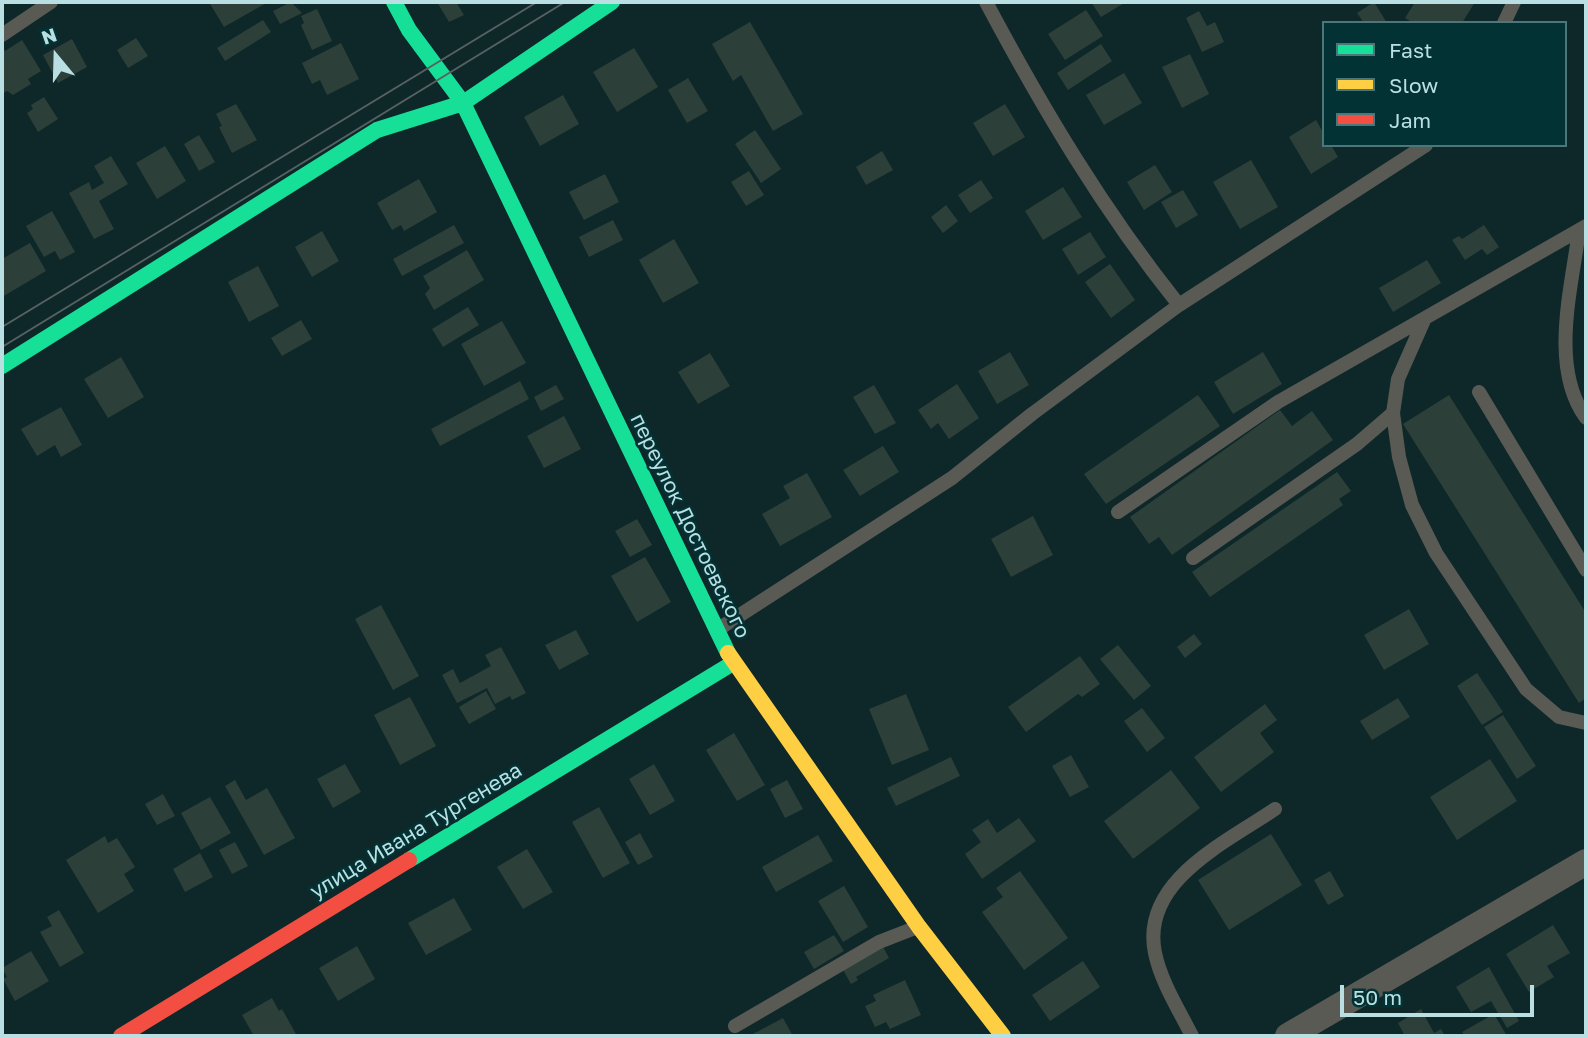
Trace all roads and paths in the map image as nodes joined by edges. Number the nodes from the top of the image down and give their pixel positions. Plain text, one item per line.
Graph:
1 (51, 2) edge
2 (394, 2) edge
3 (612, 2) edge
4 (986, 2) edge
5 (1514, 2) edge
6 (1505, 21) edge
7 (2, 35) edge
8 (463, 103) junction
9 (1423, 147) edge
10 (1583, 228) edge
11 (1179, 305) junction
12 (1425, 318) junction
13 (2, 366) edge
14 (1479, 392) dead end
15 (1393, 413) junction
16 (1586, 418) edge
17 (1118, 512) dead end
18 (1193, 558) dead end
19 (1586, 570) edge
20 (717, 630) junction
21 (733, 663) junction
22 (1586, 723) edge
23 (1275, 809) dead end
24 (1586, 862) edge
25 (919, 927) junction
26 (736, 1026) dead end
27 (121, 1036) edge
28 (1003, 1036) edge
29 (1192, 1036) edge
30 (1287, 1036) edge

1 - 7 lane
2 - 8 street, переулок Достоевского
3 - 8 street
4 - 11 lane
5 - 6 lane
8 - 13 street
8 - 20 street, переулок Достоевского
9 - 11 lane
10 - 12 lane
10 - 16 lane
11 - 20 lane
12 - 15 lane
12 - 17 lane
14 - 19 lane
15 - 18 lane
15 - 22 lane
20 - 21 street, переулок Достоевского
21 - 25 street, переулок Достоевского
21 - 27 street, улица Ивана Тургенева
23 - 29 lane
24 - 30 street
25 - 26 lane
25 - 28 street, переулок Достоевского

